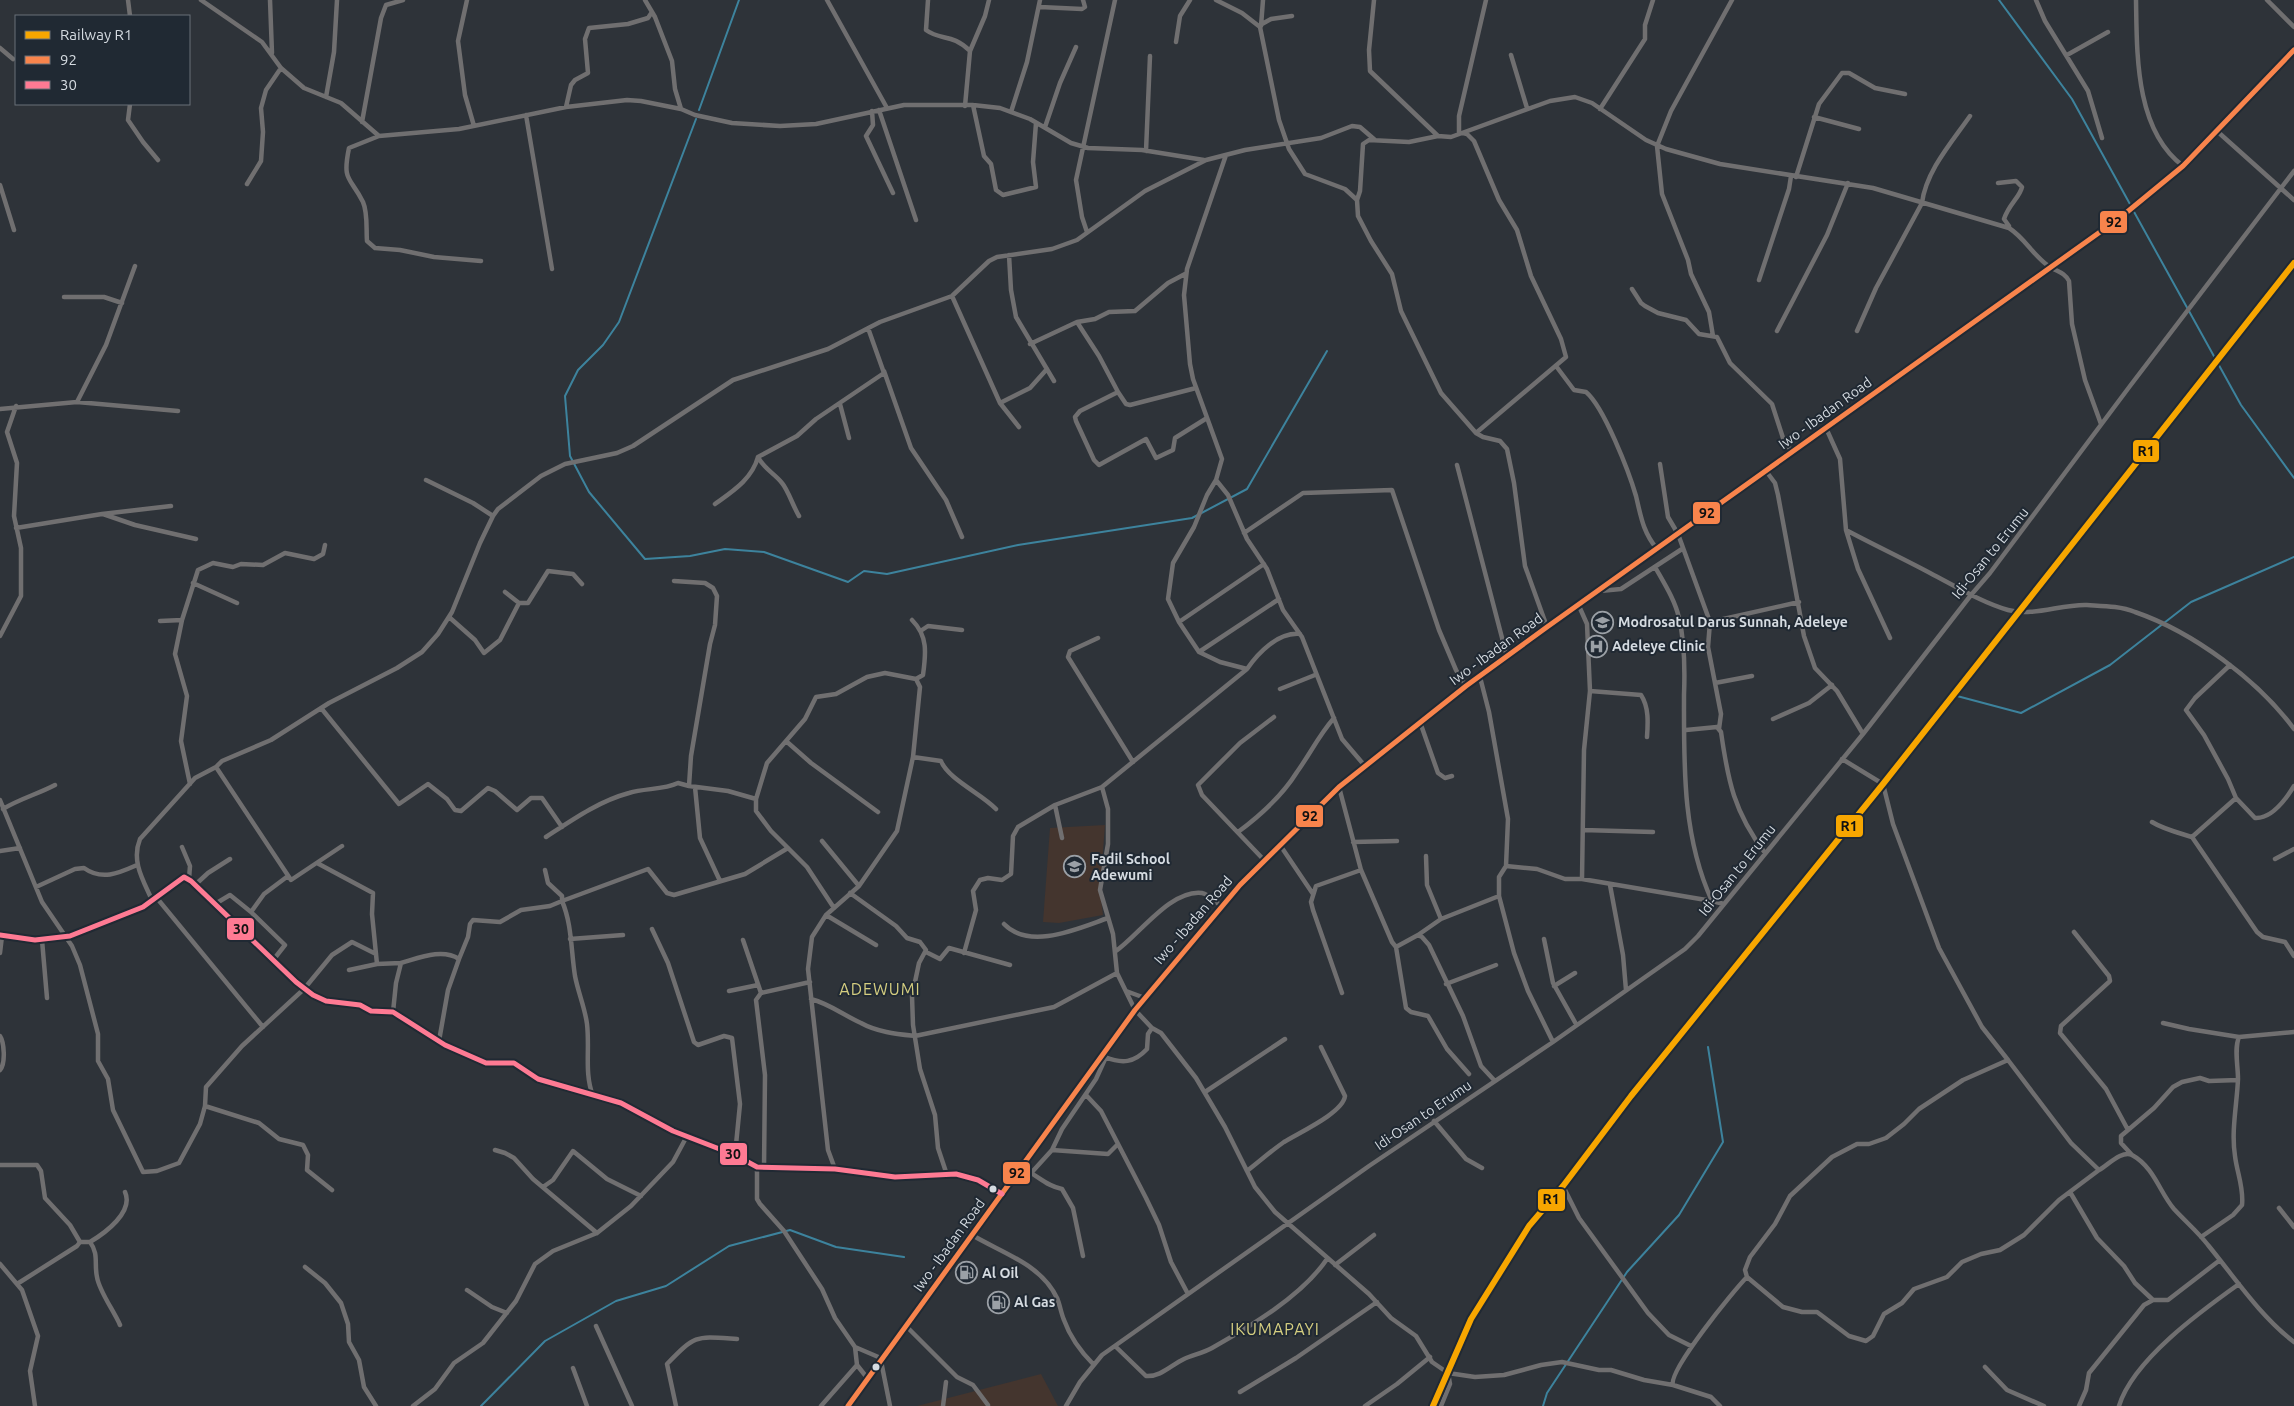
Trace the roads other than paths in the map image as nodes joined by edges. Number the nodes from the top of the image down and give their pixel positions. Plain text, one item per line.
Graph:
1 (128, 0) edge
2 (201, 0) edge
3 (270, 0) edge
4 (337, 0) edge
5 (403, 0) edge
6 (467, 0) edge
7 (645, 0) edge
8 (828, 0) edge
9 (928, 0) edge
10 (989, 0) edge
11 (1040, 0) edge
12 (1083, 0) edge
13 (1115, 0) edge
14 (1190, 0) edge
15 (1216, 0) edge
16 (1263, 0) edge
17 (1374, 0) edge
18 (1486, 0) edge
19 (1653, 0) edge
20 (1732, 0) edge
21 (2036, 0) edge
22 (2136, 0) edge
23 (2268, 0) edge
24 (1040, 7) junction
25 (652, 12) junction
26 (130, 15) edge
27 (1292, 16) dead end
28 (1261, 25) junction
29 (2294, 27) edge
30 (2108, 32) dead end
31 (1176, 42) dead end
32 (1076, 47) dead end
33 (0, 48) edge
34 (2294, 50) edge
35 (970, 51) junction
36 (272, 53) junction
37 (1511, 55) dead end
38 (2067, 55) junction
39 (1150, 56) dead end
40 (13, 59) dead end
41 (281, 68) junction
42 (1905, 94) dead end
43 (326, 97) junction
44 (130, 105) edge
45 (973, 105) junction
46 (965, 106) junction
47 (566, 107) junction
48 (887, 108) junction
49 (1527, 108) junction
50 (681, 109) junction
51 (1600, 109) junction
52 (879, 110) junction
53 (872, 111) junction
54 (1011, 112) junction
55 (526, 115) junction
56 (1970, 116) dead end
57 (1814, 117) junction
58 (362, 122) junction
59 (1036, 123) junction
60 (474, 126) junction
61 (1045, 127) junction
62 (1859, 129) dead end
63 (1459, 132) junction
64 (2218, 132) junction
65 (379, 136) junction
66 (1438, 136) junction
67 (2102, 138) dead end
68 (1375, 140) junction
69 (1286, 144) junction
70 (1082, 145) junction
71 (1657, 146) junction
72 (1146, 151) junction
73 (1226, 155) junction
74 (158, 160) dead end
75 (1206, 160) junction
76 (2183, 166) junction
77 (2294, 172) edge
78 (1793, 177) junction
79 (1848, 182) junction
80 (1998, 183) dead end
81 (247, 184) dead end
82 (0, 185) edge
83 (2280, 190) junction
84 (893, 193) dead end
85 (1357, 200) junction
86 (2294, 200) edge
87 (1922, 203) junction
88 (916, 220) dead end
89 (2009, 228) junction
90 (14, 230) dead end
91 (1087, 232) junction
92 (1009, 255) junction
93 (481, 261) dead end
94 (135, 266) dead end
95 (2049, 267) junction
96 (552, 269) dead end
97 (1185, 274) junction
98 (1758, 280) dead end
99 (1632, 289) dead end
100 (952, 296) junction
101 (64, 297) dead end
102 (122, 303) junction
103 (1077, 322) junction
104 (868, 328) junction
105 (1777, 331) dead end
106 (1857, 332) dead end
107 (1712, 336) junction
108 (1030, 344) junction
109 (1556, 366) junction
110 (1047, 369) junction
111 (1054, 381) dead end
112 (1196, 388) junction
113 (1118, 392) junction
114 (77, 402) junction
115 (1000, 403) junction
116 (840, 404) junction
117 (16, 406) junction
118 (0, 409) edge
119 (178, 411) dead end
120 (1207, 418) junction
121 (2101, 424) junction
122 (1019, 427) dead end
123 (1826, 428) junction
124 (1476, 433) junction
125 (849, 438) dead end
126 (1792, 452) junction
127 (758, 457) junction
128 (1660, 464) dead end
129 (1456, 465) dead end
130 (1766, 471) junction
131 (426, 480) dead end
132 (1216, 480) junction
133 (715, 504) dead end
134 (171, 506) dead end
135 (102, 514) junction
136 (492, 516) junction
137 (799, 516) dead end
138 (16, 528) junction
139 (1846, 530) junction
140 (1244, 533) junction
141 (1678, 534) junction
142 (962, 537) dead end
143 (196, 539) dead end
144 (325, 545) dead end
145 (1682, 548) junction
146 (1657, 549) junction
147 (1264, 564) junction
148 (1655, 567) junction
149 (674, 582) dead end
150 (193, 583) junction
151 (582, 584) dead end
152 (1600, 591) junction
153 (505, 592) dead end
154 (1971, 594) junction
155 (1279, 599) junction
156 (1799, 602) junction
157 (237, 603) dead end
158 (519, 603) junction
159 (1578, 606) junction
160 (449, 617) junction
161 (182, 620) junction
162 (912, 620) dead end
163 (160, 621) dead end
164 (1179, 622) junction
165 (1710, 622) junction
166 (1547, 627) junction
167 (922, 630) junction
168 (962, 630) dead end
169 (1300, 634) junction
170 (0, 636) edge
171 (1098, 638) dead end
172 (1890, 638) dead end
173 (1200, 652) junction
174 (1507, 656) junction
175 (2230, 664) junction
176 (1247, 669) junction
177 (1315, 675) junction
178 (1752, 676) dead end
179 (1480, 677) junction
180 (916, 679) junction
181 (1715, 683) junction
182 (1832, 685) junction
183 (1466, 686) junction
184 (1280, 689) dead end
185 (1590, 691) junction
186 (321, 708) junction
187 (1274, 717) dead end
188 (1334, 718) junction
189 (1773, 719) dead end
190 (1420, 722) junction
191 (1719, 729) junction
192 (2294, 729) edge
193 (1686, 730) junction
194 (1862, 734) junction
195 (1647, 737) dead end
196 (786, 741) junction
197 (913, 757) junction
198 (1842, 760) junction
199 (1133, 762) junction
200 (1365, 766) junction
201 (216, 767) junction
202 (1452, 776) dead end
203 (190, 784) junction
204 (55, 785) dead end
205 (690, 786) junction
206 (2294, 786) edge
207 (695, 787) junction
208 (1338, 787) junction
209 (1102, 788) junction
210 (2236, 798) junction
211 (756, 799) junction
212 (0, 800) edge
213 (1055, 805) junction
214 (3, 809) junction
215 (996, 809) dead end
216 (878, 812) dead end
217 (2152, 822) dead end
218 (562, 827) junction
219 (1583, 830) junction
220 (1238, 832) junction
221 (1653, 832) dead end
222 (546, 837) dead end
223 (2192, 837) junction
224 (1062, 838) dead end
225 (822, 841) dead end
226 (1397, 841) dead end
227 (1352, 842) junction
228 (1280, 845) junction
229 (342, 846) dead end
230 (182, 847) dead end
231 (20, 848) junction
232 (788, 848) junction
233 (2294, 848) edge
234 (0, 851) edge
235 (1765, 853) junction
236 (1426, 856) dead end
237 (230, 858) dead end
238 (2275, 859) dead end
239 (1264, 860) junction
240 (317, 863) junction
241 (137, 865) junction
242 (1506, 866) junction
243 (545, 870) dead end
244 (1361, 870) junction
245 (288, 876) junction
246 (189, 879) junction
247 (1582, 879) junction
248 (720, 881) junction
249 (195, 885) junction
250 (1610, 885) junction
251 (859, 886) junction
252 (36, 887) junction
253 (850, 893) junction
254 (1313, 894) junction
255 (1499, 896) junction
256 (154, 899) junction
257 (562, 901) junction
258 (1712, 901) junction
259 (215, 904) junction
260 (1724, 904) junction
261 (1221, 906) junction
262 (834, 908) junction
263 (251, 912) junction
264 (826, 915) junction
265 (1108, 918) junction
266 (1441, 919) junction
267 (1004, 924) dead end
268 (652, 930) dead end
269 (2074, 932) dead end
270 (623, 935) dead end
271 (1418, 935) junction
272 (1, 936) edge
273 (65, 937) junction
274 (570, 939) junction
275 (42, 940) junction
276 (743, 940) dead end
277 (1544, 940) dead end
278 (876, 945) dead end
279 (1396, 947) junction
280 (1116, 951) junction
281 (926, 952) junction
282 (0, 953) edge
283 (964, 953) junction
284 (376, 954) junction
285 (2294, 956) edge
286 (459, 958) junction
287 (274, 959) junction
288 (402, 963) junction
289 (376, 964) junction
290 (1010, 965) dead end
291 (1496, 965) dead end
292 (349, 970) dead end
293 (1117, 972) junction
294 (1575, 972) dead end
295 (810, 982) junction
296 (1446, 984) junction
297 (758, 985) junction
298 (1554, 986) junction
299 (304, 989) junction
300 (1626, 990) junction
301 (729, 991) dead end
302 (1126, 991) junction
303 (761, 993) junction
304 (1342, 993) dead end
305 (47, 998) dead end
306 (1145, 998) junction
307 (811, 999) junction
308 (1135, 1010) junction
309 (393, 1012) junction
310 (2163, 1023) dead end
311 (1576, 1024) junction
312 (263, 1027) junction
313 (1152, 1028) junction
314 (2294, 1032) edge
315 (0, 1036) edge
316 (915, 1036) junction
317 (2239, 1036) junction
318 (1285, 1039) dead end
319 (439, 1041) junction
320 (1553, 1042) junction
321 (1321, 1047) dead end
322 (1104, 1056) junction
323 (2008, 1060) junction
324 (0, 1070) edge
325 (1468, 1074) dead end
326 (1494, 1080) junction
327 (2238, 1080) junction
328 (1205, 1092) junction
329 (1086, 1095) junction
330 (593, 1096) junction
331 (205, 1106) junction
332 (1434, 1121) junction
333 (2128, 1130) junction
334 (687, 1136) junction
335 (1117, 1145) junction
336 (495, 1150) dead end
337 (1052, 1150) junction
338 (734, 1155) junction
339 (2132, 1155) junction
340 (0, 1166) edge
341 (757, 1167) junction
342 (764, 1168) junction
343 (1021, 1168) junction
344 (1482, 1168) dead end
345 (835, 1169) junction
346 (1247, 1170) junction
347 (2099, 1170) junction
348 (1032, 1172) junction
349 (947, 1175) junction
350 (1563, 1186) dead end
351 (543, 1187) junction
352 (332, 1190) dead end
353 (126, 1192) dead end
354 (2070, 1192) junction
355 (1002, 1194) junction
356 (641, 1196) junction
357 (2279, 1208) dead end
358 (1289, 1223) junction
359 (2294, 1227) edge
360 (597, 1233) junction
361 (972, 1235) junction
362 (1374, 1235) dead end
363 (2201, 1237) junction
364 (80, 1242) junction
365 (90, 1242) junction
366 (1083, 1256) dead end
367 (1328, 1259) junction
368 (2220, 1260) junction
369 (0, 1264) edge
370 (1335, 1265) junction
371 (305, 1267) dead end
372 (1748, 1277) junction
373 (17, 1284) junction
374 (2239, 1284) junction
375 (467, 1290) dead end
376 (1188, 1294) junction
377 (2153, 1300) junction
378 (1377, 1302) junction
379 (507, 1313) junction
380 (120, 1325) dead end
381 (596, 1326) dead end
382 (906, 1326) junction
383 (737, 1339) dead end
384 (2294, 1342) edge
385 (1115, 1346) junction
386 (1691, 1346) junction
387 (855, 1347) junction
388 (1430, 1357) junction
389 (882, 1360) junction
390 (856, 1365) junction
391 (1094, 1365) junction
392 (573, 1368) dead end
393 (1985, 1368) dead end
394 (1448, 1373) junction
395 (868, 1379) junction
396 (946, 1382) dead end
397 (1673, 1385) junction
398 (1240, 1392) dead end
399 (988, 1405) edge
400 (35, 1406) edge
401 (376, 1406) edge
402 (413, 1406) edge
403 (587, 1406) edge
404 (632, 1406) edge
405 (676, 1406) edge
406 (821, 1406) edge
407 (848, 1406) edge
408 (890, 1406) edge
409 (943, 1406) edge
410 (1066, 1406) edge
411 (1365, 1406) edge
412 (1441, 1406) edge
413 (1720, 1406) edge
414 (2044, 1406) edge
415 (2079, 1406) edge
416 (2119, 1406) edge

1 - 26 street
2 - 36 street
3 - 36 street
4 - 43 street
5 - 58 street
6 - 60 street
7 - 25 street
8 - 48 street
9 - 35 street
10 - 35 street
11 - 24 street
12 - 24 street
13 - 70 street
14 - 31 street
15 - 28 street
16 - 28 street
17 - 66 street
18 - 63 street
19 - 51 street
20 - 71 street
21 - 38 street
22 - 76 street
23 - 29 street
24 - 54 street
25 - 47 street
25 - 50 street
27 - 28 street
28 - 69 street
30 - 38 street
32 - 61 street
33 - 40 street
34 - 64 main road, Iwo - Ibadan Road
35 - 46 street
36 - 41 street
37 - 49 street
38 - 67 street
39 - 72 street
41 - 43 street
41 - 81 street
42 - 57 street
43 - 58 street
44 - 74 street
45 - 46 street
45 - 54 street
45 - 59 street
46 - 48 street
47 - 50 street
47 - 55 street
48 - 52 street
49 - 51 street
49 - 63 street
50 - 53 street
51 - 71 street
52 - 53 street
52 - 88 street
53 - 84 street
54 - 59 street
55 - 60 street
55 - 96 street
56 - 87 street
57 - 62 street
57 - 78 street
58 - 65 street
59 - 61 street
60 - 65 street
61 - 70 street
63 - 66 street
63 - 109 street
64 - 76 main road, Iwo - Ibadan Road
64 - 83 street
65 - 93 street
66 - 68 street
68 - 69 street
68 - 85 street
69 - 73 street
69 - 85 street
70 - 72 street
70 - 91 street
71 - 78 street
71 - 107 street
72 - 75 street
73 - 75 street
73 - 97 street
75 - 91 street
76 - 95 main road, Iwo - Ibadan Road
77 - 83 street, Idi-Osan to Erumu
78 - 79 street
78 - 98 street
79 - 87 street
79 - 105 street
80 - 89 street
82 - 90 street
83 - 86 street
83 - 121 street, Idi-Osan to Erumu
85 - 124 street
87 - 89 street
87 - 106 street
89 - 95 street
91 - 92 street
92 - 100 street
92 - 108 street
94 - 102 street
95 - 121 street
95 - 123 main road, Iwo - Ibadan Road
97 - 103 street
97 - 112 street
99 - 107 street
100 - 104 street
100 - 115 street
101 - 102 street
102 - 114 street
103 - 108 street
103 - 113 street
104 - 116 street
104 - 136 street
104 - 142 street
107 - 126 street
108 - 110 street
109 - 124 street
109 - 146 street
110 - 111 street
110 - 115 street
112 - 113 street
112 - 120 street
113 - 120 street
114 - 117 street
114 - 119 street
115 - 122 street
116 - 125 street
116 - 127 street
117 - 118 street
117 - 138 street
120 - 132 street
121 - 154 street, Idi-Osan to Erumu
123 - 126 main road, Iwo - Ibadan Road
123 - 139 street
124 - 166 street
126 - 130 main road, Iwo - Ibadan Road
127 - 133 street
127 - 137 street
128 - 141 street
129 - 174 street
130 - 141 main road, Iwo - Ibadan Road
130 - 156 street
131 - 136 street
132 - 140 street
132 - 164 street
134 - 135 street
135 - 138 street
135 - 143 street
136 - 160 street
138 - 170 street
139 - 154 street
139 - 172 street
140 - 147 street
140 - 183 street
141 - 145 street
141 - 146 main road, Iwo - Ibadan Road
144 - 150 street
145 - 148 street
145 - 165 street
146 - 152 main road, Iwo - Ibadan Road
147 - 155 street
147 - 164 street
148 - 152 street
148 - 193 street
149 - 205 street
150 - 157 street
150 - 161 street
151 - 158 street
152 - 159 main road, Iwo - Ibadan Road
153 - 158 street
154 - 175 street
154 - 194 street, Idi-Osan to Erumu
155 - 169 street
155 - 173 street
156 - 165 street
156 - 182 street
158 - 160 street
159 - 166 main road, Iwo - Ibadan Road
159 - 185 street
160 - 186 street
161 - 163 street
161 - 203 street
162 - 167 street
164 - 173 street
165 - 181 street
166 - 174 main road, Iwo - Ibadan Road
167 - 168 street
167 - 180 street
169 - 176 street
169 - 177 street
171 - 199 street
173 - 176 street
174 - 179 main road, Iwo - Ibadan Road
175 - 192 street
175 - 210 street
176 - 199 street
177 - 184 street
177 - 188 street
178 - 181 street
179 - 183 main road, Iwo - Ibadan Road
179 - 242 street
180 - 196 street
180 - 197 street
181 - 191 street
182 - 189 street
182 - 194 street
183 - 190 main road, Iwo - Ibadan Road
185 - 195 street
185 - 219 street
186 - 201 street
186 - 218 street
187 - 220 street
188 - 200 street
188 - 220 street
190 - 200 main road, Iwo - Ibadan Road
190 - 202 street
191 - 193 street
191 - 235 street
193 - 258 street
194 - 198 street, Idi-Osan to Erumu
196 - 211 street
196 - 216 street
197 - 215 street
197 - 251 street
198 - 235 street, Idi-Osan to Erumu
198 - 323 street
199 - 209 street
200 - 208 main road, Iwo - Ibadan Road
201 - 203 street
201 - 245 street
203 - 241 street
204 - 214 street
205 - 207 street
205 - 218 street
206 - 210 street
207 - 211 street
207 - 248 street
208 - 227 street
208 - 228 main road, Iwo - Ibadan Road
209 - 213 street
209 - 265 street
210 - 223 street
211 - 232 street
212 - 214 street
213 - 224 street
213 - 283 street
214 - 231 street
217 - 223 street
218 - 222 street
219 - 221 street
219 - 247 street
220 - 239 street
223 - 285 street
225 - 251 street
226 - 227 street
227 - 244 street
228 - 239 main road, Iwo - Ibadan Road
228 - 254 street
229 - 240 street
230 - 246 street
231 - 234 street
231 - 252 street
232 - 248 street
232 - 262 street
233 - 238 street
235 - 260 street, Idi-Osan to Erumu
236 - 266 street
237 - 249 street
239 - 261 main road, Iwo - Ibadan Road
240 - 245 street
240 - 284 street
241 - 252 street
241 - 256 street
242 - 247 street
242 - 255 street
243 - 257 street
244 - 254 street
244 - 279 street
245 - 263 street
246 - 249 street
246 - 256 street
247 - 250 street
248 - 257 street
249 - 259 street
250 - 258 street
250 - 300 street
251 - 253 street
252 - 273 street
253 - 262 street
253 - 281 street
254 - 304 street
255 - 266 street
255 - 320 street
256 - 273 street
256 - 312 street
257 - 274 street
257 - 286 street
258 - 260 street
259 - 263 street
259 - 287 street
260 - 300 street, Idi-Osan to Erumu
261 - 280 street
261 - 306 main road, Iwo - Ibadan Road
262 - 264 street
263 - 287 street
264 - 278 street
264 - 295 street
265 - 267 street
265 - 280 street
266 - 271 street
268 - 338 street
269 - 333 street
270 - 274 street
271 - 279 street
271 - 296 street
272 - 275 street
272 - 282 street
273 - 275 street
273 - 331 street
274 - 330 street
275 - 305 street
276 - 297 street
277 - 298 street
279 - 325 street
280 - 293 street
281 - 283 street
281 - 316 street
283 - 290 street
284 - 289 street
284 - 299 street
286 - 288 street
286 - 319 street
287 - 299 street
288 - 289 street
288 - 309 street
289 - 292 street
291 - 296 street
293 - 302 street
293 - 316 street
294 - 298 street
295 - 303 street
295 - 307 street
296 - 326 street
297 - 301 street
297 - 303 street
298 - 311 street
299 - 309 street
299 - 312 street
300 - 311 street, Idi-Osan to Erumu
302 - 306 street
302 - 308 street
303 - 342 street
306 - 308 main road, Iwo - Ibadan Road
307 - 316 street
307 - 345 street
308 - 313 street
308 - 322 main road, Iwo - Ibadan Road
309 - 319 street
310 - 317 street
311 - 320 street, Idi-Osan to Erumu
312 - 331 street
313 - 322 street
313 - 328 street
314 - 317 street
315 - 324 street
316 - 349 street
317 - 327 street
318 - 328 street
319 - 330 street
320 - 326 street, Idi-Osan to Erumu
321 - 346 street
322 - 329 street
322 - 343 main road, Iwo - Ibadan Road
323 - 347 street
323 - 372 street
326 - 332 street, Idi-Osan to Erumu
327 - 333 street
327 - 363 street
328 - 346 street
329 - 335 street
329 - 337 street
330 - 334 street
331 - 352 street
332 - 344 street
332 - 358 street, Idi-Osan to Erumu
333 - 339 street
334 - 338 street
334 - 356 street
335 - 337 street
335 - 376 street
336 - 351 street
337 - 348 street
338 - 341 street
339 - 347 street
339 - 363 street
340 - 364 street
341 - 342 street
341 - 387 street
342 - 345 street
343 - 348 street
343 - 355 main road, Iwo - Ibadan Road
345 - 349 street
346 - 358 street
347 - 354 street
348 - 366 street
349 - 355 street
350 - 386 street
351 - 356 street
351 - 360 street
353 - 365 street
354 - 372 street
354 - 377 street
355 - 361 main road, Iwo - Ibadan Road
356 - 360 street
357 - 359 street
358 - 367 street
358 - 376 street, Idi-Osan to Erumu
360 - 379 street
361 - 382 main road, Iwo - Ibadan Road
361 - 391 street
362 - 370 street
363 - 368 street
364 - 365 street
364 - 373 street
365 - 380 street
367 - 370 street
367 - 385 street
368 - 374 street
368 - 377 street
369 - 373 street
370 - 378 street
371 - 401 street
372 - 386 street
373 - 400 street
374 - 384 street
374 - 416 street
375 - 379 street
376 - 385 street, Idi-Osan to Erumu
377 - 415 street
378 - 388 street
378 - 398 street
379 - 402 street
381 - 404 street
382 - 389 main road, Iwo - Ibadan Road
382 - 399 street
383 - 405 street
385 - 391 street, Idi-Osan to Erumu
386 - 397 street
387 - 389 street
387 - 390 street
388 - 394 street
388 - 411 street
389 - 395 main road, Iwo - Ibadan Road
389 - 408 street
390 - 395 street
390 - 406 street
391 - 410 street, Idi-Osan to Erumu
392 - 403 street
393 - 414 street
394 - 397 street
394 - 412 street
395 - 407 main road, Iwo - Ibadan Road
396 - 409 street
397 - 413 street

